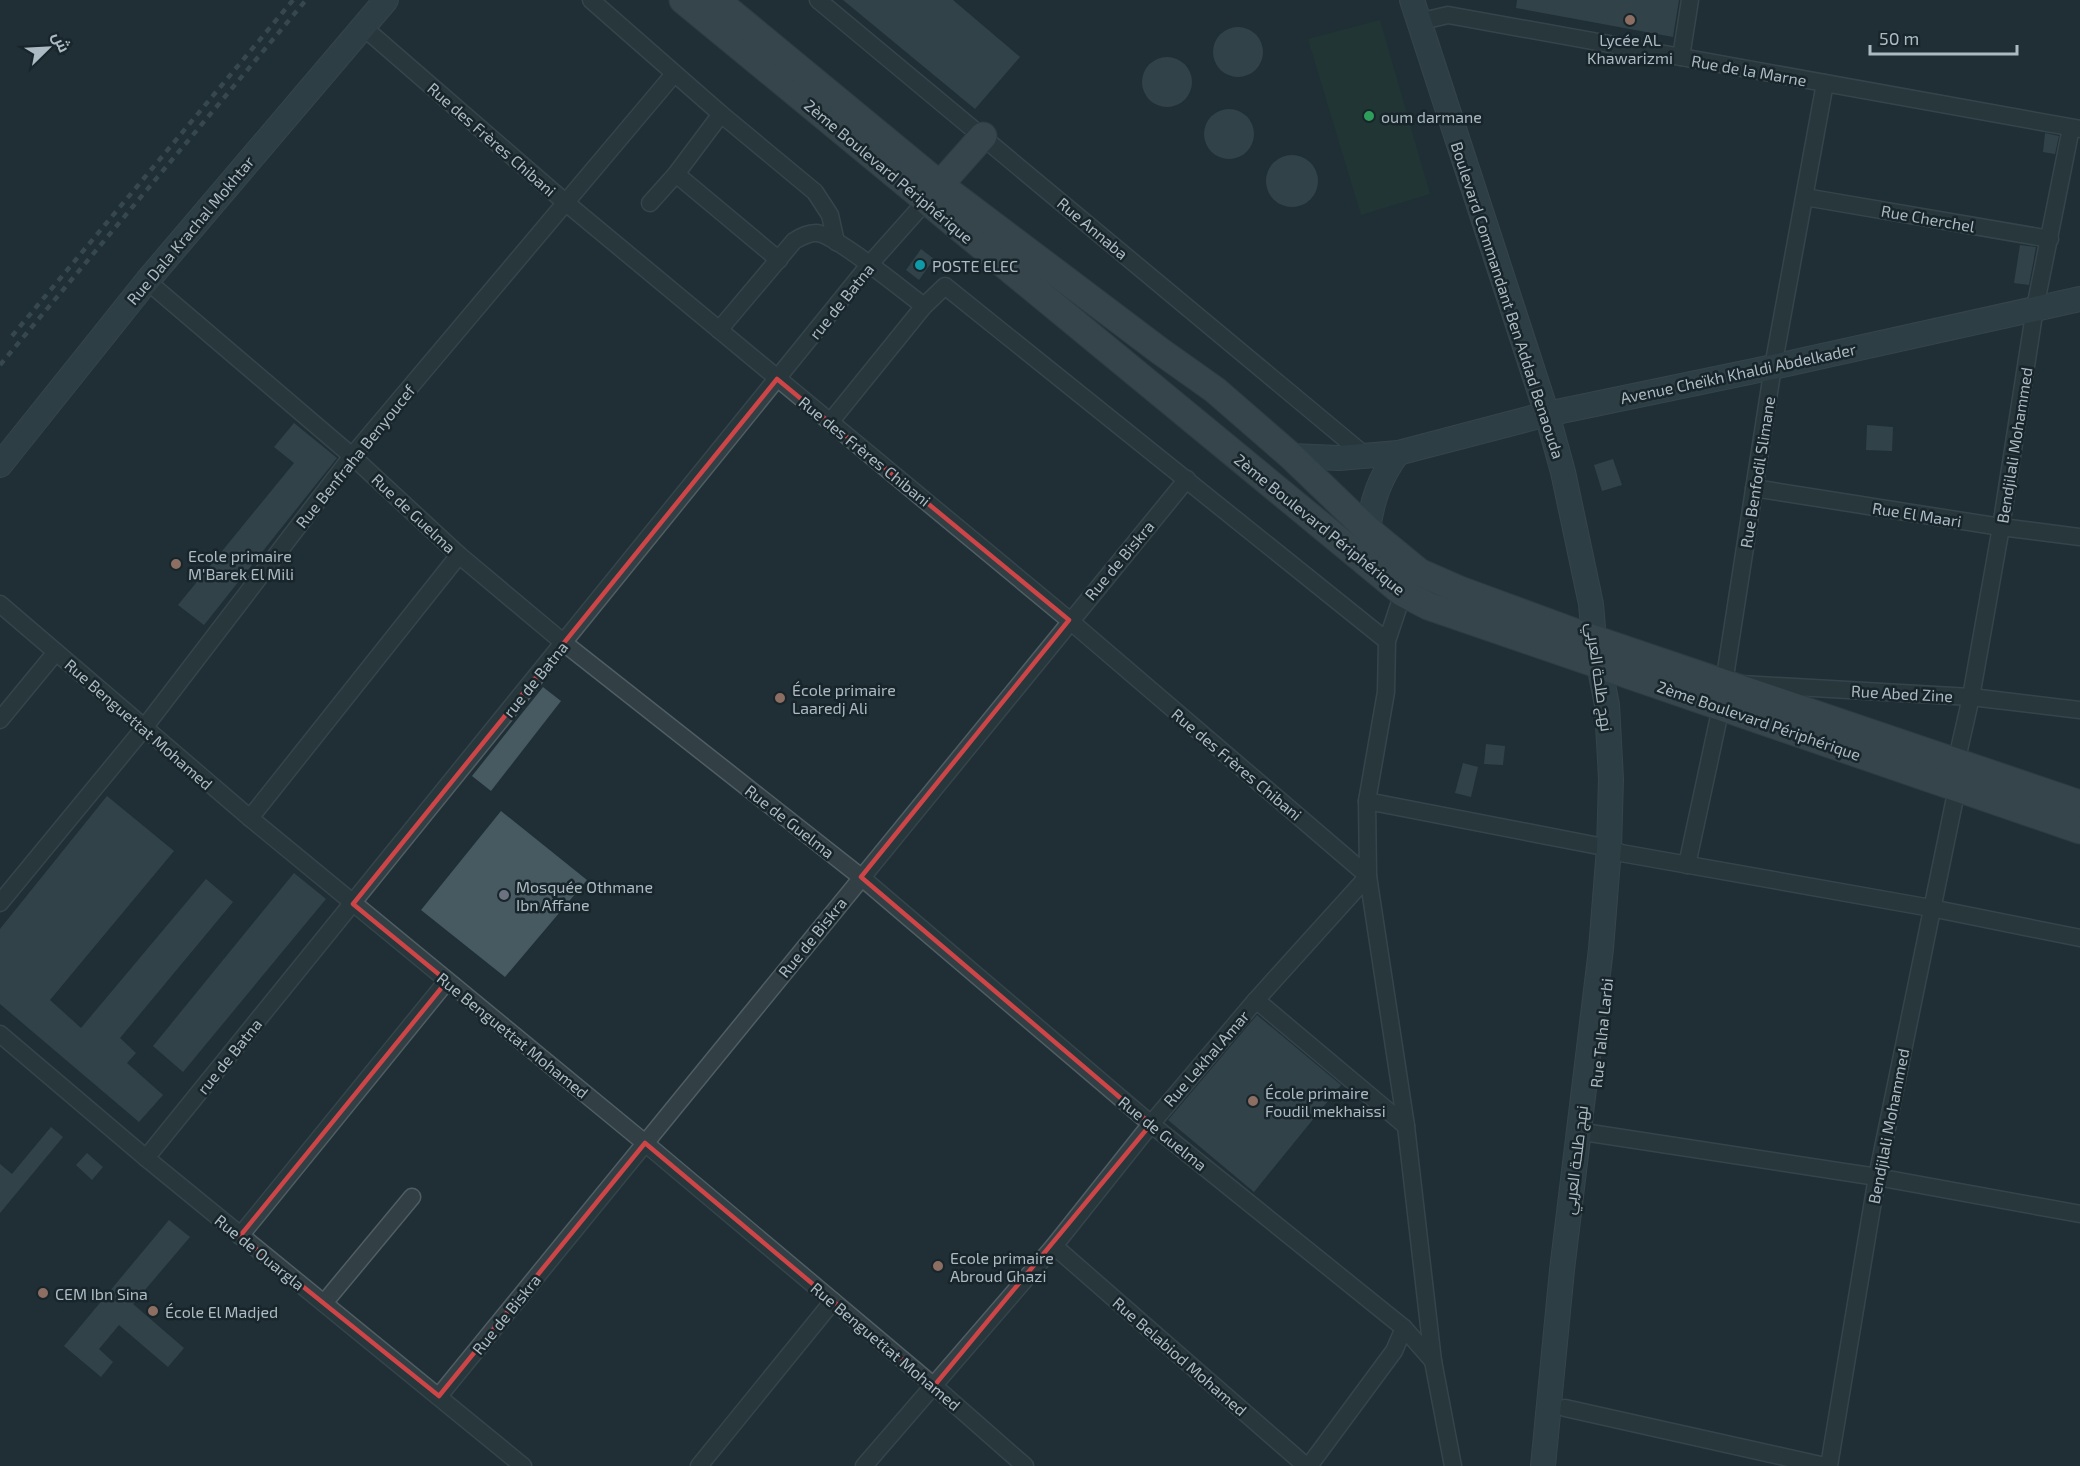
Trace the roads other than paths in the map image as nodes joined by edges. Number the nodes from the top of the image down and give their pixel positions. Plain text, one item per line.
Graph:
1 (386, 0) edge
2 (591, 0) edge
3 (683, 0) edge
4 (716, 0) edge
5 (818, 0) edge
6 (1690, 0) edge
7 (1415, 11) edge
8 (362, 26) junction
9 (1681, 57) junction
10 (674, 74) junction
11 (1825, 83) junction
12 (721, 114) junction
13 (2075, 128) edge
14 (982, 136) junction
15 (676, 174) junction
16 (933, 193) junction
17 (1805, 197) junction
18 (565, 202) junction
19 (650, 203) dead end
20 (2050, 239) junction
21 (836, 242) junction
22 (779, 260) junction
23 (869, 265) junction
24 (147, 280) junction
25 (2080, 299) edge
26 (924, 306) junction
27 (2035, 308) junction
28 (719, 330) junction
29 (1773, 367) junction
30 (777, 379) junction
31 (1547, 414) junction
32 (831, 421) junction
33 (1398, 453) junction
34 (352, 456) junction
35 (1291, 456) junction
36 (1367, 457) junction
37 (0, 465) edge
38 (1187, 479) junction
39 (1754, 488) junction
40 (2001, 527) junction
41 (1368, 530) junction
42 (2080, 537) edge
43 (459, 555) junction
44 (1403, 593) junction
45 (0, 604) edge
46 (1070, 620) junction
47 (1387, 641) junction
48 (564, 643) junction
49 (56, 652) junction
50 (1605, 655) junction
51 (1722, 695) junction
52 (1971, 697) junction
53 (2080, 710) edge
54 (0, 720) edge
55 (144, 728) junction
56 (1956, 775) junction
57 (1367, 801) junction
58 (2080, 804) edge
59 (250, 819) junction
60 (2080, 830) edge
61 (1615, 851) junction
62 (1688, 865) junction
63 (1368, 876) junction
64 (861, 877) junction
65 (0, 903) edge
66 (353, 904) junction
67 (1931, 908) junction
68 (2080, 938) edge
69 (447, 981) junction
70 (1256, 1000) junction
71 (0, 1034) edge
72 (1150, 1124) junction
73 (1406, 1126) junction
74 (1590, 1133) junction
75 (645, 1143) junction
76 (146, 1158) junction
77 (1877, 1177) junction
78 (412, 1197) dead end
79 (2080, 1214) edge
80 (240, 1236) junction
81 (1054, 1246) junction
82 (834, 1301) junction
83 (324, 1303) junction
84 (1404, 1328) junction
85 (1433, 1361) junction
86 (934, 1386) junction
87 (440, 1396) junction
88 (1565, 1408) junction
89 (523, 1466) edge
90 (699, 1466) edge
91 (864, 1466) edge
92 (1025, 1466) edge
93 (1307, 1466) edge
94 (1453, 1466) edge
95 (1543, 1466) edge
96 (1559, 1466) edge
97 (1827, 1466) edge

1 - 8 street, Rue Dala Krachal Mokhtar
2 - 10 street
3 - 16 main road, 2ème Boulevard Périphérique
4 - 16 main road, 2ème Boulevard Périphérique
5 - 14 street, Rue Annaba
6 - 9 street
7 - 9 street, Rue de la Marne
7 - 31 street, Boulevard Commandant Ben Addad Benaouda
8 - 18 street, Rue des Frères Chibani
8 - 24 street, Rue Dala Krachal Mokhtar
9 - 11 street, Rue de la Marne
10 - 12 street
10 - 18 street, Rue Benfraha Benyoucef
11 - 13 street, Rue de la Marne
11 - 17 street, Rue Benfodil Slimane
12 - 15 street
12 - 21 street
13 - 20 street, Bendjilali Mohammed
14 - 16 main road
14 - 36 street, Rue Annaba
15 - 19 street
15 - 22 street
16 - 23 street, rue de Batna
16 - 35 main road, 2ème Boulevard Périphérique
16 - 44 main road, 2ème Boulevard Périphérique
17 - 20 street, Rue Cherchel
17 - 29 street, Rue Benfodil Slimane
18 - 28 street, Rue des Frères Chibani
18 - 34 street, Rue Benfraha Benyoucef
20 - 27 street, Bendjilali Mohammed
21 - 22 street
21 - 23 street
22 - 28 street
23 - 26 street
23 - 30 street, rue de Batna
24 - 34 street, Rue de Guelma
24 - 37 street, Rue Dala Krachal Mokhtar
25 - 27 street, Avenue Cheïkh Khaldi Abdelkader
26 - 32 street
26 - 38 street
27 - 29 street, Avenue Cheïkh Khaldi Abdelkader
27 - 40 street, Bendjilali Mohammed
28 - 30 street, Rue des Frères Chibani
29 - 31 street, Avenue Cheïkh Khaldi Abdelkader
29 - 39 street, Rue Benfodil Slimane
30 - 32 street, Rue des Frères Chibani
30 - 48 street, rue de Batna
31 - 33 street, Avenue Cheïkh Khaldi Abdelkader
31 - 50 street, Boulevard Commandant Ben Addad Benaouda
32 - 46 street, Rue des Frères Chibani
33 - 36 street, Avenue Cheïkh Khaldi Abdelkader
33 - 41 street
34 - 43 street, Rue de Guelma
34 - 55 street, Rue Benfraha Benyoucef
35 - 36 street, Avenue Cheïkh Khaldi Abdelkader
35 - 41 main road, 2ème Boulevard Périphérique
38 - 46 street, Rue de Biskra
38 - 47 street
39 - 40 street, Rue El Maari
39 - 51 street, Rue Benfodil Slimane
40 - 42 street, Rue El Maari
40 - 52 street, Bendjilali Mohammed
41 - 50 main road, 2ème Boulevard Périphérique
43 - 48 street, Rue de Guelma
43 - 59 street
44 - 47 street
44 - 50 main road, 2ème Boulevard Périphérique
45 - 49 street, Rue Benguettat Mohamed
46 - 63 street, Rue des Frères Chibani
46 - 64 street, Rue de Biskra
47 - 57 street
48 - 64 street, Rue de Guelma
48 - 66 street, rue de Batna
49 - 54 street
49 - 55 street, Rue Benguettat Mohamed
50 - 51 main road, 2ème Boulevard Périphérique
50 - 61 street, نهج طلحة العربي
51 - 52 street, Rue Abed Zine
51 - 56 main road, 2ème Boulevard Périphérique
51 - 62 street, Rue Benfodil Slimane
52 - 53 street, Rue Abed Zine
52 - 56 street, Bendjilali Mohammed
55 - 59 street, Rue Benguettat Mohamed
55 - 65 street, Rue Benfraha Benyoucef
56 - 58 main road, 2ème Boulevard Périphérique
56 - 60 main road, 2ème Boulevard Périphérique
56 - 67 street, Bendjilali Mohammed
57 - 61 street
57 - 63 street
59 - 66 street, Rue Benguettat Mohamed
61 - 62 street
61 - 74 street, Rue Talha Larbi
61 - 95 street, نهج طلحة العربي
62 - 67 street
63 - 70 street, Rue Lekhal Amar
63 - 73 street
64 - 72 street, Rue de Guelma
64 - 75 street, Rue de Biskra
66 - 69 street, Rue Benguettat Mohamed
66 - 76 street, rue de Batna
67 - 68 street
67 - 77 street, Bendjilali Mohammed
69 - 75 street, Rue Benguettat Mohamed
69 - 80 street
70 - 72 street, Rue Lekhal Amar
70 - 73 street
71 - 76 street, Rue de Ouargla
72 - 81 street, Rue Lekhal Amar
72 - 84 street, Rue de Guelma
73 - 85 street
74 - 77 street
74 - 88 street, Rue Talha Larbi
75 - 82 street, Rue Benguettat Mohamed
75 - 87 street, Rue de Biskra
76 - 80 street, Rue de Ouargla
77 - 79 street
77 - 97 street, Bendjilali Mohammed
78 - 83 street
80 - 83 street, Rue de Ouargla
81 - 86 street, Rue Lekhal Amar
81 - 93 street, Rue Belabiod Mohamed
82 - 86 street, Rue Benguettat Mohamed
82 - 90 street
83 - 87 street, Rue de Ouargla
84 - 85 street, Rue de Guelma
84 - 93 street
85 - 94 street
86 - 91 street, Rue Lekhal Amar
86 - 92 street, Rue Benguettat Mohamed
87 - 89 street, Rue de Ouargla
88 - 96 street, Rue Talha Larbi
88 - 97 street

